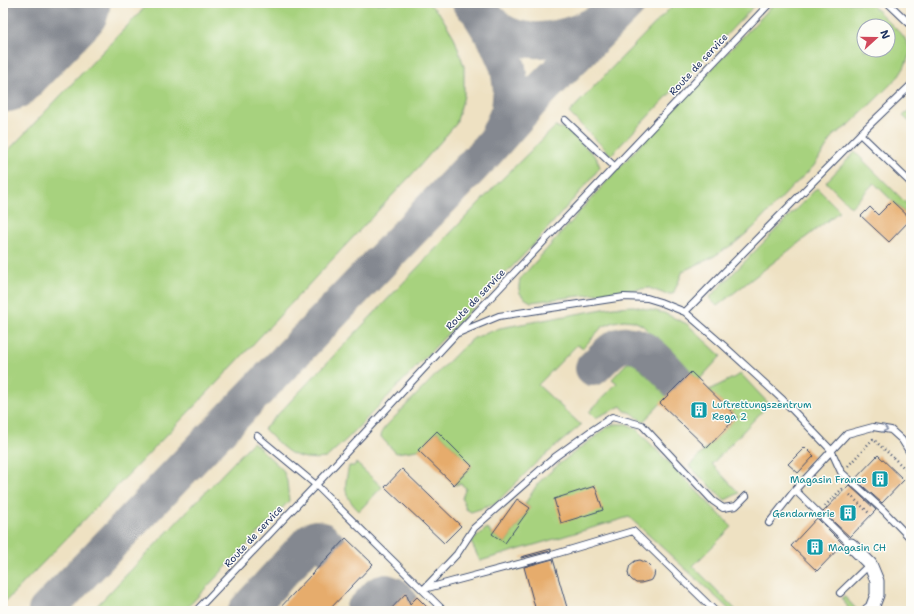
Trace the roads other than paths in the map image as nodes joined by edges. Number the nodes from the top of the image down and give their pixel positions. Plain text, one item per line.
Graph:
1 (770, 3) edge
2 (888, 3) edge
3 (911, 25) edge
4 (911, 85) edge
5 (565, 120) dead end
6 (860, 134) junction
7 (615, 167) junction
8 (911, 183) edge
9 (685, 312) junction
10 (456, 334) junction
11 (257, 436) dead end
12 (832, 450) junction
13 (911, 455) edge
14 (316, 485) junction
15 (795, 490) junction
16 (746, 496) dead end
17 (769, 523) dead end
18 (911, 539) edge
19 (851, 545) joint
20 (870, 564) junction
21 (423, 590) junction
22 (840, 593) dead end
23 (196, 611) edge
24 (444, 611) edge
25 (715, 611) edge
26 (868, 611) edge

1 - 7 lane, Route de service
2 - 3 lane
4 - 6 lane
5 - 7 lane
6 - 8 lane
6 - 9 lane
7 - 10 lane, Route de service
9 - 10 lane
9 - 12 lane
10 - 14 lane, Route de service
11 - 14 lane
12 -> 13 lane
12 - 15 lane
12 - 18 lane
14 - 21 lane
14 - 23 lane, Route de service
15 - 17 lane
15 - 19 lane
16 - 21 lane
19 - 20 street
20 - 22 lane
20 - 26 street
21 - 24 lane
21 - 25 lane

